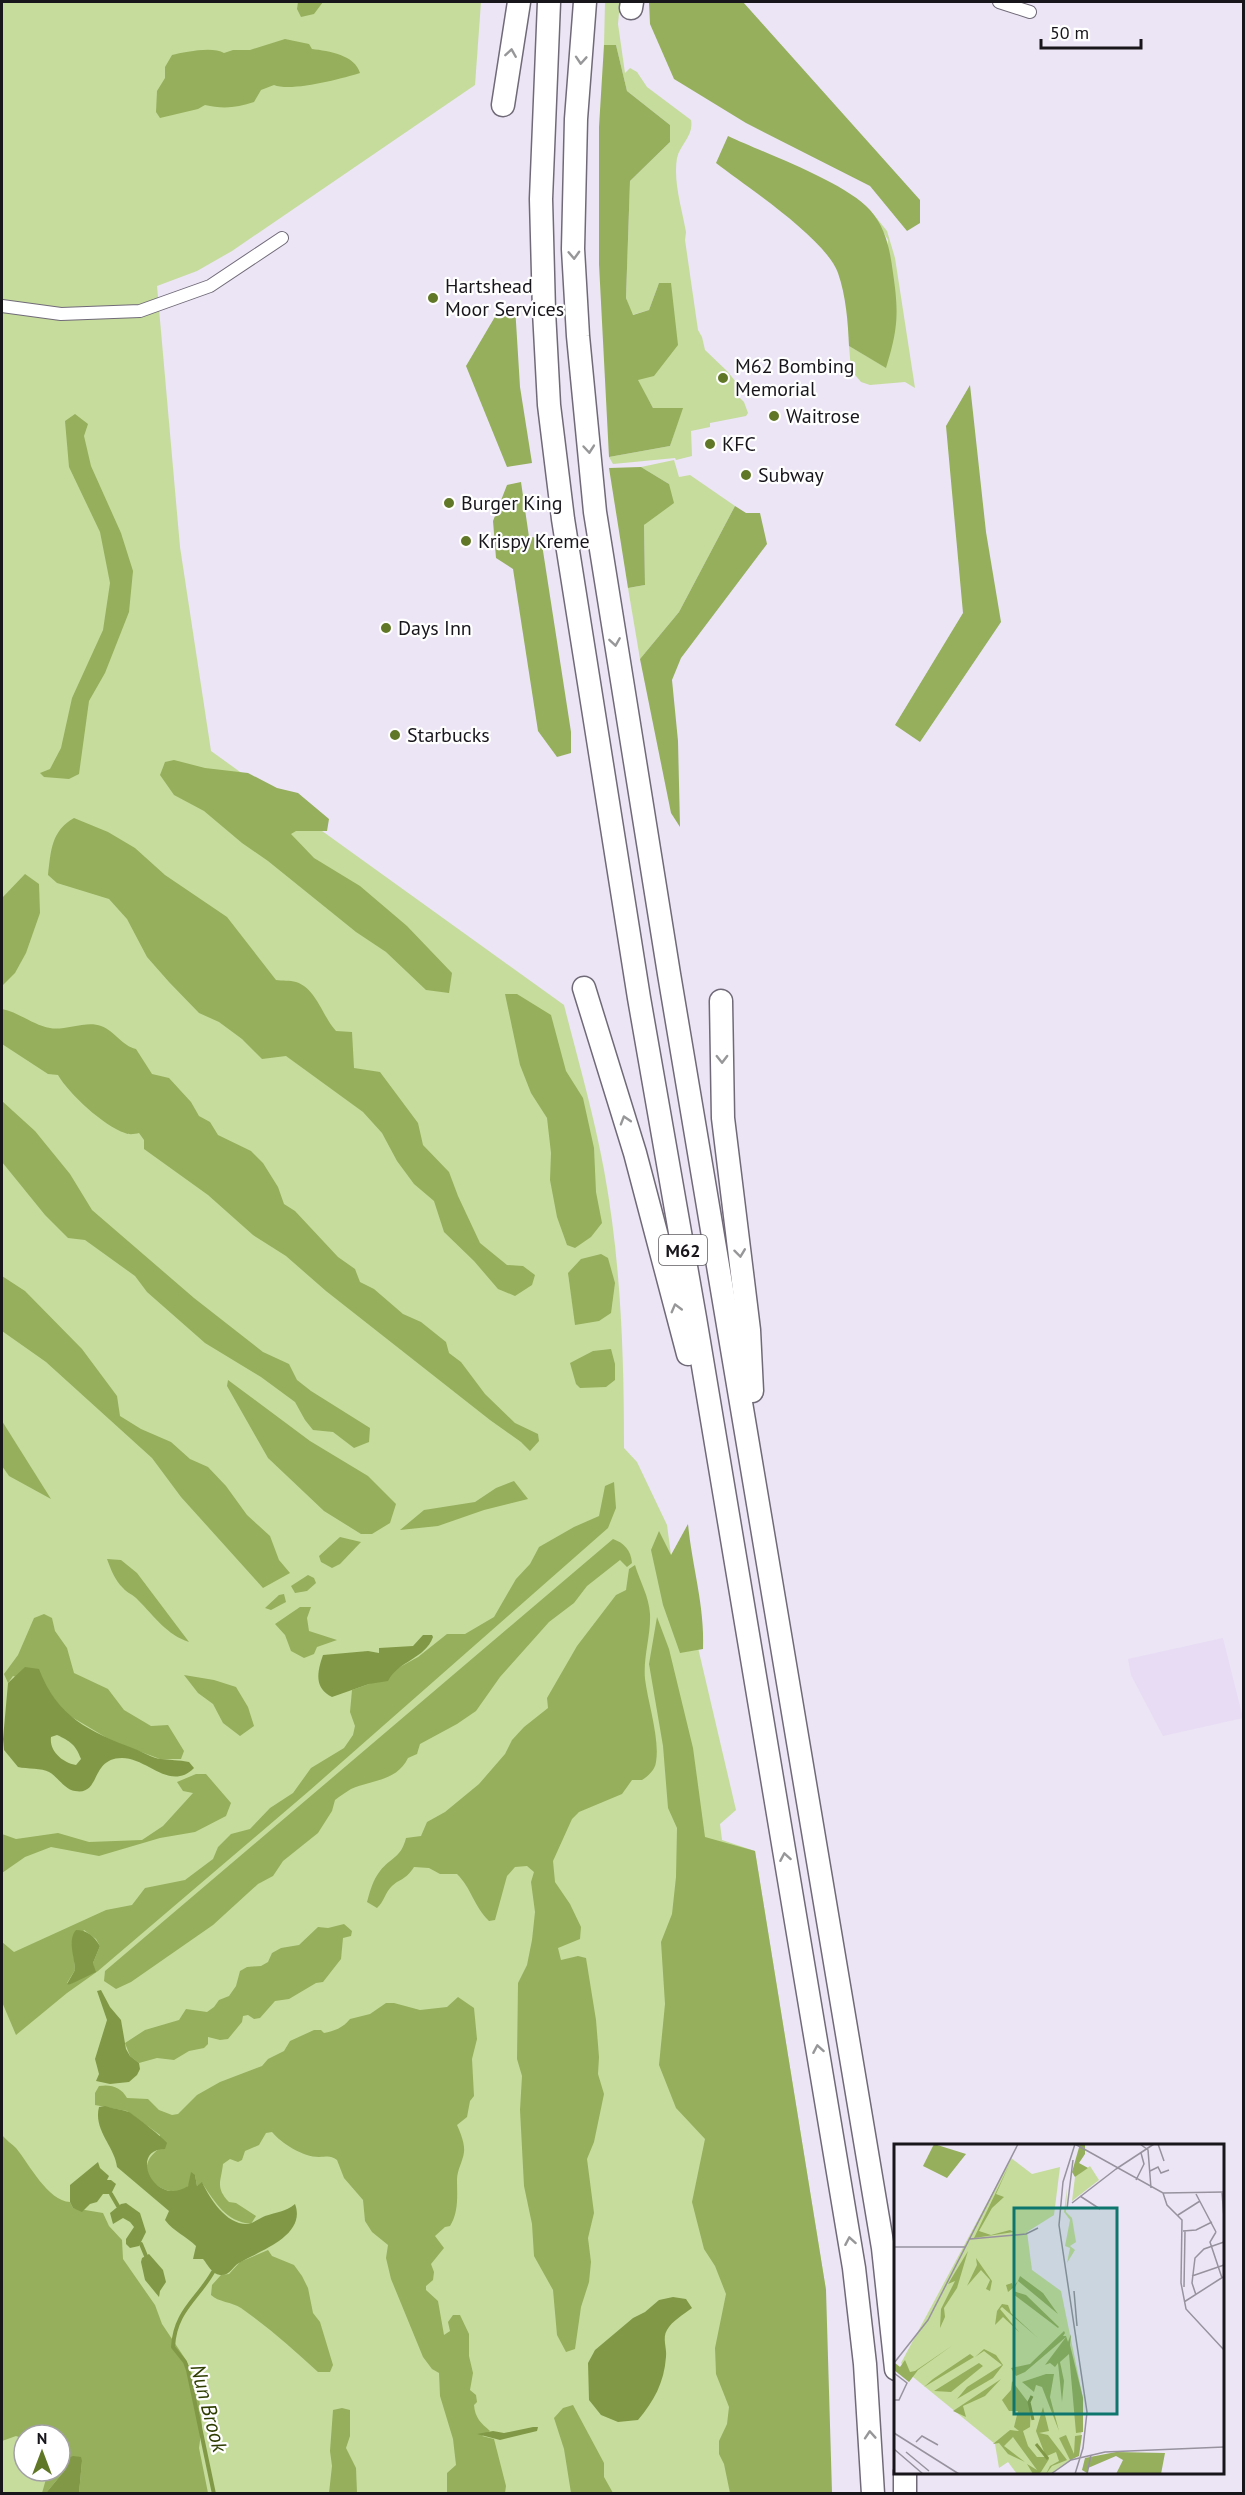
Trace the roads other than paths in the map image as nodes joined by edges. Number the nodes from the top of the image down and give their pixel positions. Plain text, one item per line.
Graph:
1 (519, 2) edge
2 (549, 2) edge
3 (585, 2) edge
4 (999, 2) edge
5 (1030, 12) dead end
6 (503, 105) dead end
7 (282, 238) dead end
8 (2, 306) edge
9 (584, 988) dead end
10 (721, 1001) dead end
11 (723, 1486) junction
12 (758, 1497) junction
13 (894, 2350) edge
14 (905, 2474) edge
15 (873, 2493) edge
16 (905, 2493) edge

6 -> 1 highway
2 - 11 highway, M62
3 -> 12 highway, M62
4 - 5 street
7 - 8 street
11 -> 9 highway
10 -> 12 highway
15 -> 11 highway, M62
12 - 13 highway, M62
14 - 16 highway

